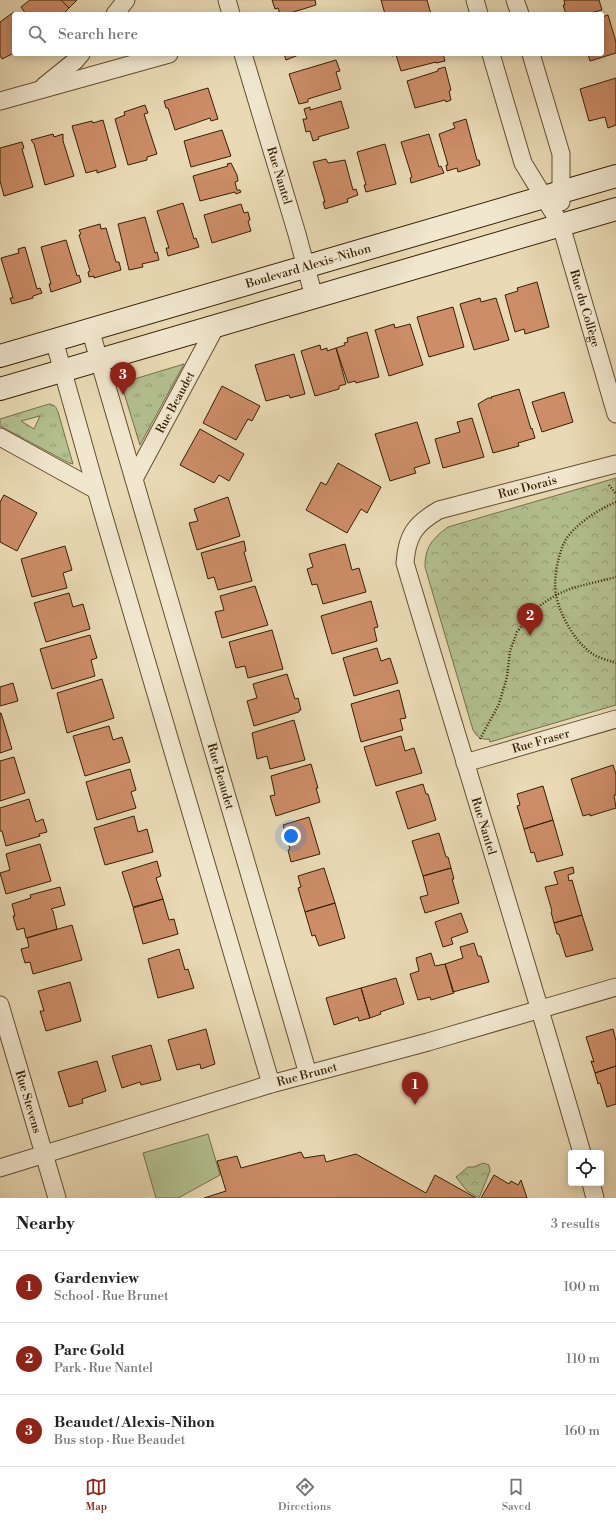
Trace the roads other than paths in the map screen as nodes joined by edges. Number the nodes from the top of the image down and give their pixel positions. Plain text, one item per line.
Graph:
1 (126, 0) edge
2 (227, 0) edge
3 (475, 0) edge
4 (516, 0) edge
5 (117, 12) edge
6 (230, 12) edge
7 (479, 12) edge
8 (519, 12) edge
9 (79, 56) edge
10 (162, 56) edge
11 (244, 56) edge
12 (492, 56) edge
13 (532, 56) edge
14 (37, 91) junction
15 (0, 101) edge
16 (616, 176) edge
17 (552, 195) junction
18 (616, 209) edge
19 (561, 225) junction
20 (306, 266) junction
21 (314, 297) junction
22 (216, 326) junction
23 (90, 329) junction
24 (54, 340) junction
25 (0, 356) edge
26 (99, 360) junction
27 (61, 371) junction
28 (0, 389) edge
29 (616, 414) edge
30 (0, 437) edge
31 (616, 464) edge
32 (134, 479) junction
33 (96, 490) junction
34 (439, 510) joint
35 (616, 719) edge
36 (465, 763) junction
37 (616, 987) edge
38 (0, 1005) edge
39 (541, 1009) junction
40 (308, 1074) junction
41 (271, 1084) junction
42 (581, 1150) edge
43 (44, 1155) junction
44 (0, 1168) edge
45 (592, 1186) edge
46 (57, 1198) edge
47 (595, 1198) edge

1 - 5 street
2 - 6 street
3 - 7 street
4 - 8 street
9 - 14 street
10 - 14 street
11 - 20 street, Rue Nantel
12 - 17 street, Rue du Collège
13 - 17 street
14 - 15 street
16 - 17 street, Boulevard Alexis-Nihon
17 - 19 street, Rue du Collège
17 - 20 street, Boulevard Alexis-Nihon
18 - 19 street
19 - 21 street
19 - 29 street, Rue du Collège
20 - 21 street, Rue Nantel
20 - 23 street, Boulevard Alexis-Nihon
21 - 22 street
22 - 26 street
22 - 32 street, Rue Beaudet
23 - 24 street, Boulevard Alexis-Nihon
23 - 26 street, Rue Beaudet
24 - 25 street, Boulevard Alexis-Nihon
24 - 27 street
26 - 27 street
26 - 32 street, Rue Beaudet
27 - 28 street
27 - 33 street
30 - 33 street
31 - 34 street, Rue Dorais
32 - 40 street, Rue Beaudet
33 - 41 street
34 - 36 street, Rue Nantel
35 - 36 street, Rue Fraser
36 - 39 street, Rue Nantel
37 - 39 street, Rue Brunet
38 - 43 street, Rue Stevens
39 - 40 street, Rue Brunet
39 - 42 street, Rue Nantel
40 - 41 street, Rue Brunet
41 - 43 street, Rue Brunet
43 - 44 street, Rue Brunet
43 - 46 street, Rue Stevens
45 - 47 street

